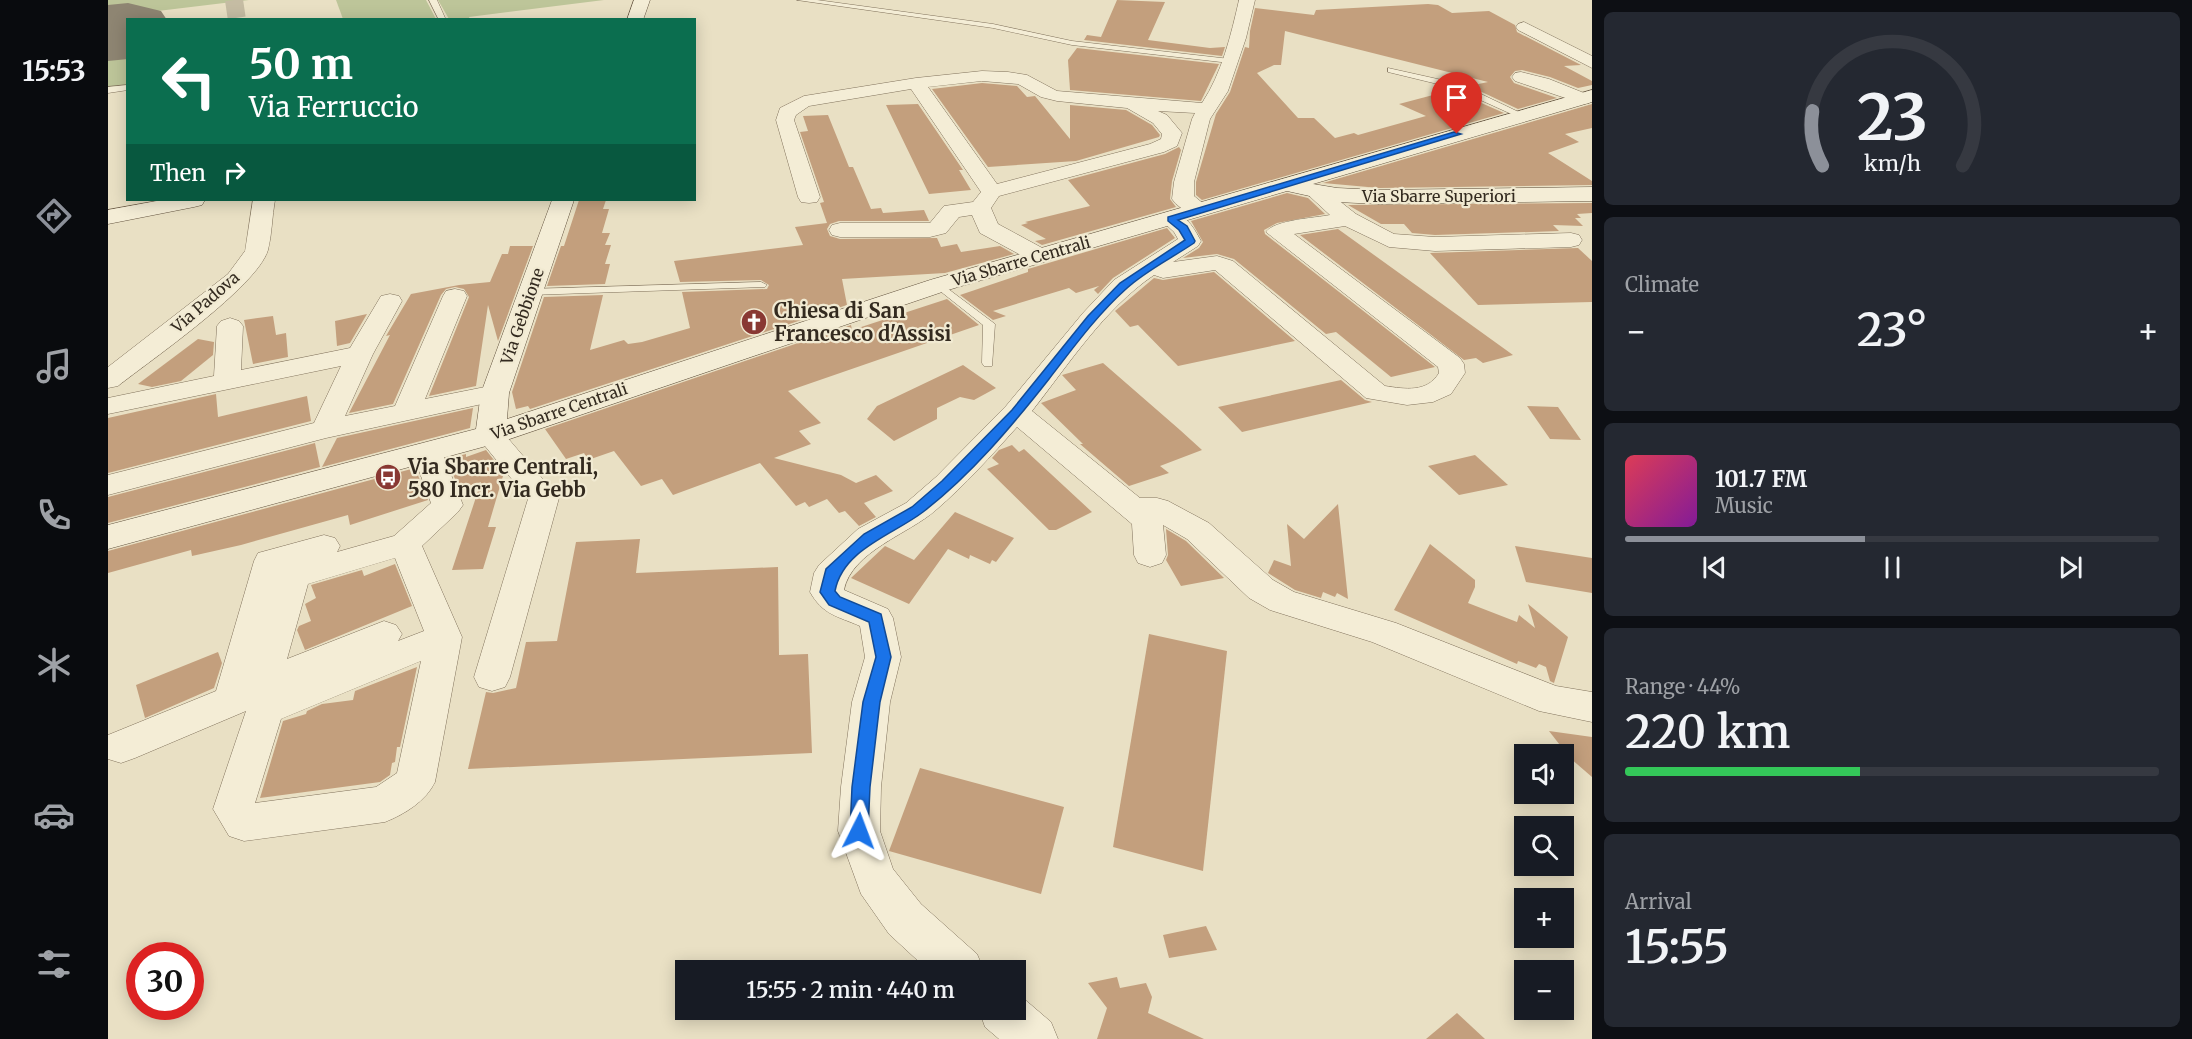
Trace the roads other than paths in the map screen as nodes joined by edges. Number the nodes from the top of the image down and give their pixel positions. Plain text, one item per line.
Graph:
1 (433, 0) edge
2 (642, 0) edge
3 (801, 0) edge
4 (1247, 0) edge
5 (442, 18) edge
6 (637, 18) edge
7 (1524, 27) dead end
8 (1230, 61) junction
9 (1592, 63) edge
10 (1391, 70) dead end
11 (1521, 77) dead end
12 (916, 83) junction
13 (126, 87) edge
14 (108, 90) edge
15 (1588, 97) edge
16 (1129, 102) junction
17 (1208, 109) junction
18 (1521, 115) junction
19 (1286, 184) junction
20 (1316, 192) junction
21 (1592, 194) edge
22 (809, 197) dead end
23 (986, 200) junction
24 (189, 201) edge
25 (264, 201) edge
26 (563, 201) edge
27 (1185, 214) junction
28 (108, 217) edge
29 (1348, 219) junction
30 (840, 230) dead end
31 (1570, 240) dead end
32 (1038, 255) junction
33 (1163, 271) dead end
34 (761, 285) dead end
35 (939, 285) junction
36 (530, 292) junction
37 (454, 296) dead end
38 (390, 301) dead end
39 (230, 326) dead end
40 (360, 354) junction
41 (988, 363) dead end
42 (108, 380) edge
43 (226, 381) junction
44 (495, 393) junction
45 (108, 406) edge
46 (406, 412) junction
47 (1016, 412) junction
48 (325, 429) junction
49 (490, 435) junction
50 (427, 452) junction
51 (108, 485) edge
52 (1132, 508) junction
53 (435, 516) junction
54 (108, 537) edge
55 (405, 544) junction
56 (1150, 555) dead end
57 (384, 634) dead end
58 (444, 637) junction
59 (492, 677) dead end
60 (1592, 706) edge
61 (121, 747) dead end
62 (949, 960) edge
63 (1013, 1020) edge
64 (1034, 1039) edge

1 - 5 lane
2 - 6 street
3 - 8 lane
4 - 8 street
7 - 9 street
8 - 17 street
10 - 18 lane
11 - 15 street
12 - 16 street
12 - 22 street
12 - 23 street
13 - 14 lane
15 - 18 street, Via Sbarre Centrali
16 - 17 street
16 - 23 street
17 - 27 street
18 - 19 street, Via Sbarre Centrali
19 - 20 street, Via Sbarre Superiori
19 - 27 street, Via Sbarre Centrali
20 - 21 street, Via Sbarre Superiori
20 - 29 street
23 - 30 street
23 - 32 street
24 - 28 street
25 - 42 street, Via Padova
26 - 36 street, Via Gebbione
27 - 32 street, Via Sbarre Centrali
27 - 47 street
29 - 31 street
29 - 33 street
32 - 35 street, Via Sbarre Centrali
34 - 36 lane
35 - 41 lane
35 - 49 street, Via Sbarre Centrali
36 - 44 street, Via Gebbione
37 - 46 street
38 - 40 street
39 - 43 street
40 - 43 street
40 - 48 street
43 - 45 street
44 - 46 street
44 - 49 street, Via Gebbione
46 - 48 street
47 - 52 street
47 - 62 street
48 - 51 street
49 - 50 street, Via Sbarre Centrali
49 - 59 street
50 - 53 street
50 - 54 street, Via Sbarre Centrali
52 - 56 street
52 - 60 street
53 - 55 street
53 - 61 street
55 - 57 street
55 - 58 street
58 - 58 street
63 - 64 street

